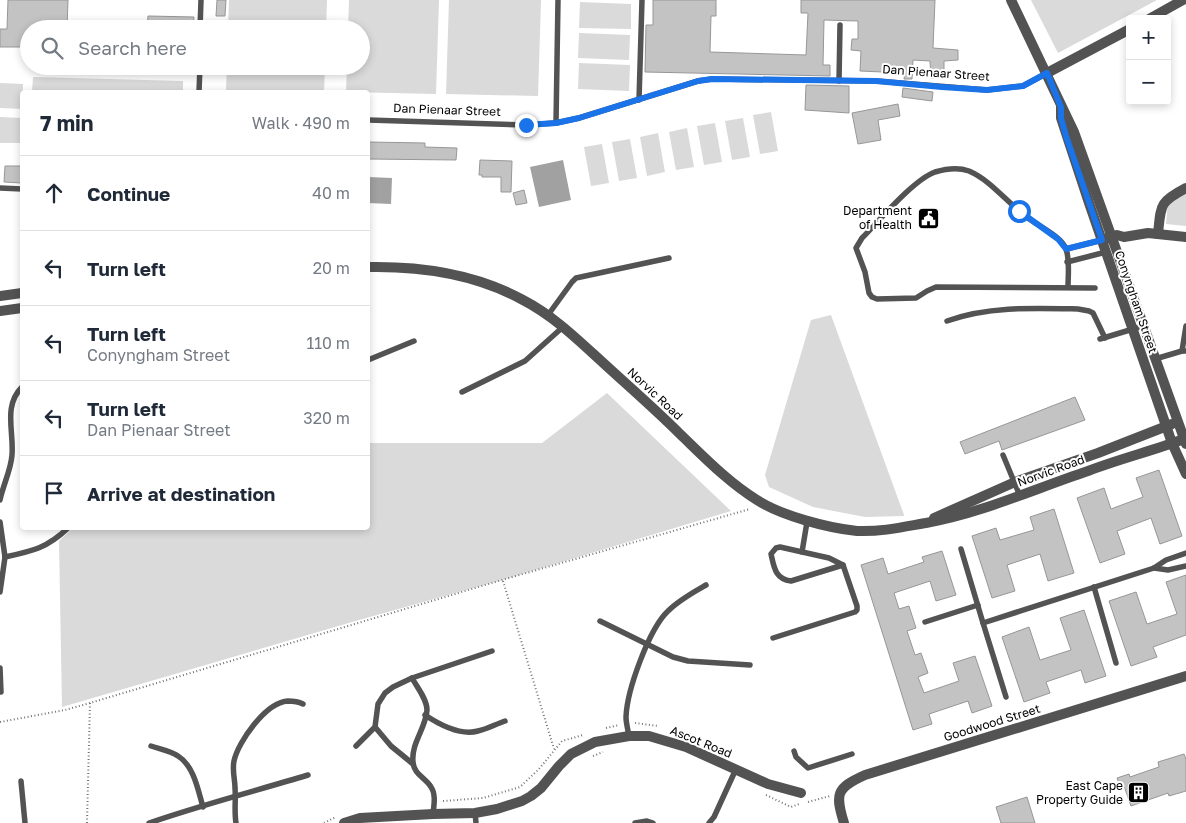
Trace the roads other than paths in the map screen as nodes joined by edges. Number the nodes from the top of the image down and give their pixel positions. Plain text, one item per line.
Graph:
1 (201, 0) edge
2 (558, 0) edge
3 (642, 0) edge
4 (1011, 0) edge
5 (1183, 0) edge
6 (1155, 15) edge
7 (200, 20) edge
8 (840, 25) dead end
9 (1126, 31) edge
10 (1047, 73) junction
11 (200, 75) edge
12 (840, 81) junction
13 (199, 90) edge
14 (639, 100) junction
15 (370, 120) edge
16 (556, 123) junction
17 (0, 188) edge
18 (1186, 188) edge
19 (20, 190) edge
20 (1158, 234) junction
21 (1124, 237) junction
22 (1186, 237) edge
23 (1107, 238) junction
24 (1066, 249) junction
25 (1111, 250) junction
26 (669, 258) dead end
27 (1067, 262) junction
28 (370, 267) edge
29 (1068, 288) junction
30 (1095, 288) dead end
31 (20, 293) edge
32 (0, 296) edge
33 (20, 308) edge
34 (0, 311) edge
35 (548, 314) junction
36 (947, 321) dead end
37 (564, 326) junction
38 (1186, 326) edge
39 (1138, 328) junction
40 (414, 341) dead end
41 (1184, 351) edge
42 (370, 359) edge
43 (1155, 359) junction
44 (20, 390) edge
45 (462, 392) dead end
46 (1177, 421) junction
47 (1166, 426) junction
48 (1185, 442) edge
49 (1172, 443) junction
50 (1003, 455) dead end
51 (1186, 474) edge
52 (1015, 482) junction
53 (1020, 496) junction
54 (0, 500) edge
55 (0, 522) edge
56 (807, 522) junction
57 (927, 522) junction
58 (66, 530) edge
59 (961, 549) dead end
60 (802, 552) junction
61 (1186, 553) edge
62 (5, 556) junction
63 (843, 564) junction
64 (1186, 566) edge
65 (1154, 568) junction
66 (706, 585) dead end
67 (1094, 587) junction
68 (0, 592) edge
69 (978, 605) junction
70 (600, 621) dead end
71 (925, 622) dead end
72 (983, 622) junction
73 (773, 638) dead end
74 (647, 646) junction
75 (492, 651) dead end
76 (1116, 663) dead end
77 (750, 665) dead end
78 (0, 668) edge
79 (1186, 676) edge
80 (412, 678) junction
81 (1, 692) edge
82 (1006, 697) dead end
83 (304, 704) dead end
84 (425, 715) junction
85 (504, 721) dead end
86 (375, 727) junction
87 (629, 736) junction
88 (151, 746) dead end
89 (356, 746) dead end
90 (794, 751) dead end
91 (852, 754) dead end
92 (413, 764) junction
93 (736, 769) junction
94 (308, 775) dead end
95 (21, 781) dead end
96 (801, 793) dead end
97 (234, 798) junction
98 (203, 806) junction
99 (433, 814) junction
100 (476, 818) edge
101 (25, 823) edge
102 (149, 823) edge
103 (236, 823) edge
104 (344, 823) edge
105 (635, 823) edge
106 (653, 823) edge
107 (708, 823) edge
108 (844, 823) edge

1 - 7 lane
2 - 16 lane
3 - 14 lane
4 - 10 street, Conyngham Street
5 - 6 street
8 - 12 lane
9 - 10 street, Dan Pienaar Street
10 - 12 lane, Dan Pienaar Street
10 - 23 street, Conyngham Street
11 - 13 lane
12 - 14 lane, Dan Pienaar Street
14 - 16 lane, Dan Pienaar Street
15 - 16 lane, Dan Pienaar Street
17 - 19 lane
18 - 20 street
20 - 21 street
20 - 22 street
21 - 23 street
21 - 25 street
23 - 24 lane
23 - 25 street, Conyngham Street
24 - 27 lane
24 - 29 lane
25 - 27 lane
25 - 39 street, Conyngham Street
26 - 35 lane
27 - 29 lane
28 - 35 street, Norvic Road
29 - 30 lane
31 - 32 street
33 - 34 street
35 - 37 street, Norvic Road
36 - 39 lane
37 - 45 lane
37 - 56 street, Norvic Road
38 - 41 lane
39 - 43 street, Conyngham Street
39 - 47 street, Conyngham Street
40 - 42 lane
41 - 43 lane
43 - 46 street, Conyngham Street
44 - 54 lane
46 - 47 street, Norvic Road
46 - 48 street, Conyngham Street
47 - 49 street, Conyngham Street
47 - 52 street, Norvic Road
48 - 49 street, Norvic Road
49 - 51 street, Conyngham Street
49 - 53 street, Norvic Road
50 - 52 lane
52 - 53 lane
52 - 57 street, Norvic Road
53 - 57 street, Norvic Road
55 - 62 lane
56 - 57 street, Norvic Road
56 - 60 lane
58 - 62 lane
59 - 69 lane
60 - 63 lane
60 - 63 lane
61 - 65 lane
62 - 68 lane
63 - 73 lane
64 - 65 lane
65 - 67 lane
66 - 74 lane
67 - 72 lane
67 - 76 lane
69 - 71 lane
69 - 72 lane
70 - 74 lane
72 - 82 lane
74 - 77 lane
74 - 87 lane
75 - 80 lane
78 - 81 lane
79 - 108 street, Goodwood Street
80 - 84 lane
80 - 86 lane
83 - 97 lane
84 - 85 lane
84 - 92 lane
86 - 89 lane
86 - 92 lane
87 - 93 street, Ascot Road
87 - 100 street, Ascot Road
88 - 98 lane
90 - 91 lane
92 - 99 lane
93 - 96 street, Ascot Road
93 - 107 lane
94 - 97 lane
95 - 101 lane
97 - 98 lane
97 - 103 lane
98 - 102 lane
99 - 100 street, Ascot Road
99 - 104 street, Ascot Road
105 - 106 lane

